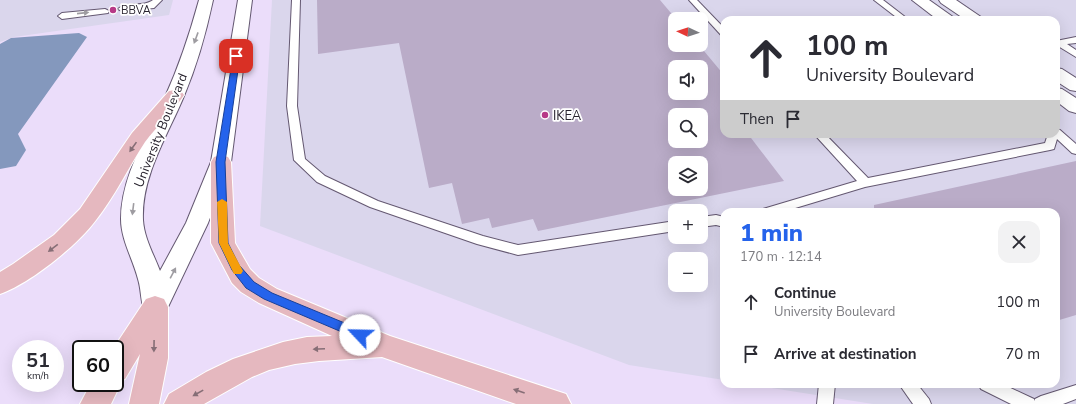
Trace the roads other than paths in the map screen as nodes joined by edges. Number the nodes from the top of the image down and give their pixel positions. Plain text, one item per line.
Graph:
1 (158, 0) edge
2 (206, 0) edge
3 (245, 0) edge
4 (296, 0) edge
5 (693, 0) edge
6 (878, 0) edge
7 (919, 0) edge
8 (946, 0) edge
9 (122, 9) dead end
10 (105, 11) dead end
11 (62, 16) dead end
12 (900, 16) edge
13 (942, 16) edge
14 (970, 16) edge
15 (720, 29) edge
16 (1076, 40) edge
17 (1060, 43) edge
18 (1060, 46) edge
19 (1076, 54) edge
20 (1060, 76) edge
21 (1076, 86) edge
22 (175, 95) junction
23 (1060, 96) edge
24 (1076, 107) edge
25 (1060, 136) edge
26 (823, 138) edge
27 (1052, 138) edge
28 (1076, 150) edge
29 (220, 162) junction
30 (865, 182) junction
31 (780, 208) edge
32 (708, 221) edge
33 (720, 221) edge
34 (668, 227) edge
35 (0, 284) edge
36 (155, 307) junction
37 (386, 346) junction
38 (124, 356) edge
39 (826, 388) edge
40 (910, 388) edge
41 (994, 388) edge
42 (102, 392) edge
43 (1076, 392) edge
44 (95, 404) edge
45 (144, 404) edge
46 (179, 404) edge
47 (556, 404) edge
48 (824, 404) edge
49 (923, 404) edge
50 (1028, 404) edge
51 (1041, 404) edge

1 - 9 lane
2 -> 22 main road, University Boulevard
3 - 29 main road, University Boulevard
4 - 34 lane
5 - 15 lane
6 - 12 lane
7 - 13 main road
8 - 14 main road
11 -> 10 lane
16 - 17 lane
18 - 19 lane
20 - 21 main road
22 -> 35 main road
22 -> 36 main road, University Boulevard
23 - 24 main road
25 - 28 lane
26 - 30 lane
27 - 30 lane
36 -> 29 main road, University Boulevard
29 - 37 main road
30 - 31 lane
32 - 33 lane
36 - 38 main road, University Boulevard
36 -> 45 main road, University Boulevard
37 -> 46 main road
47 -> 37 main road
39 - 48 lane
40 - 49 lane
41 - 50 lane
42 - 44 main road
43 - 51 lane

